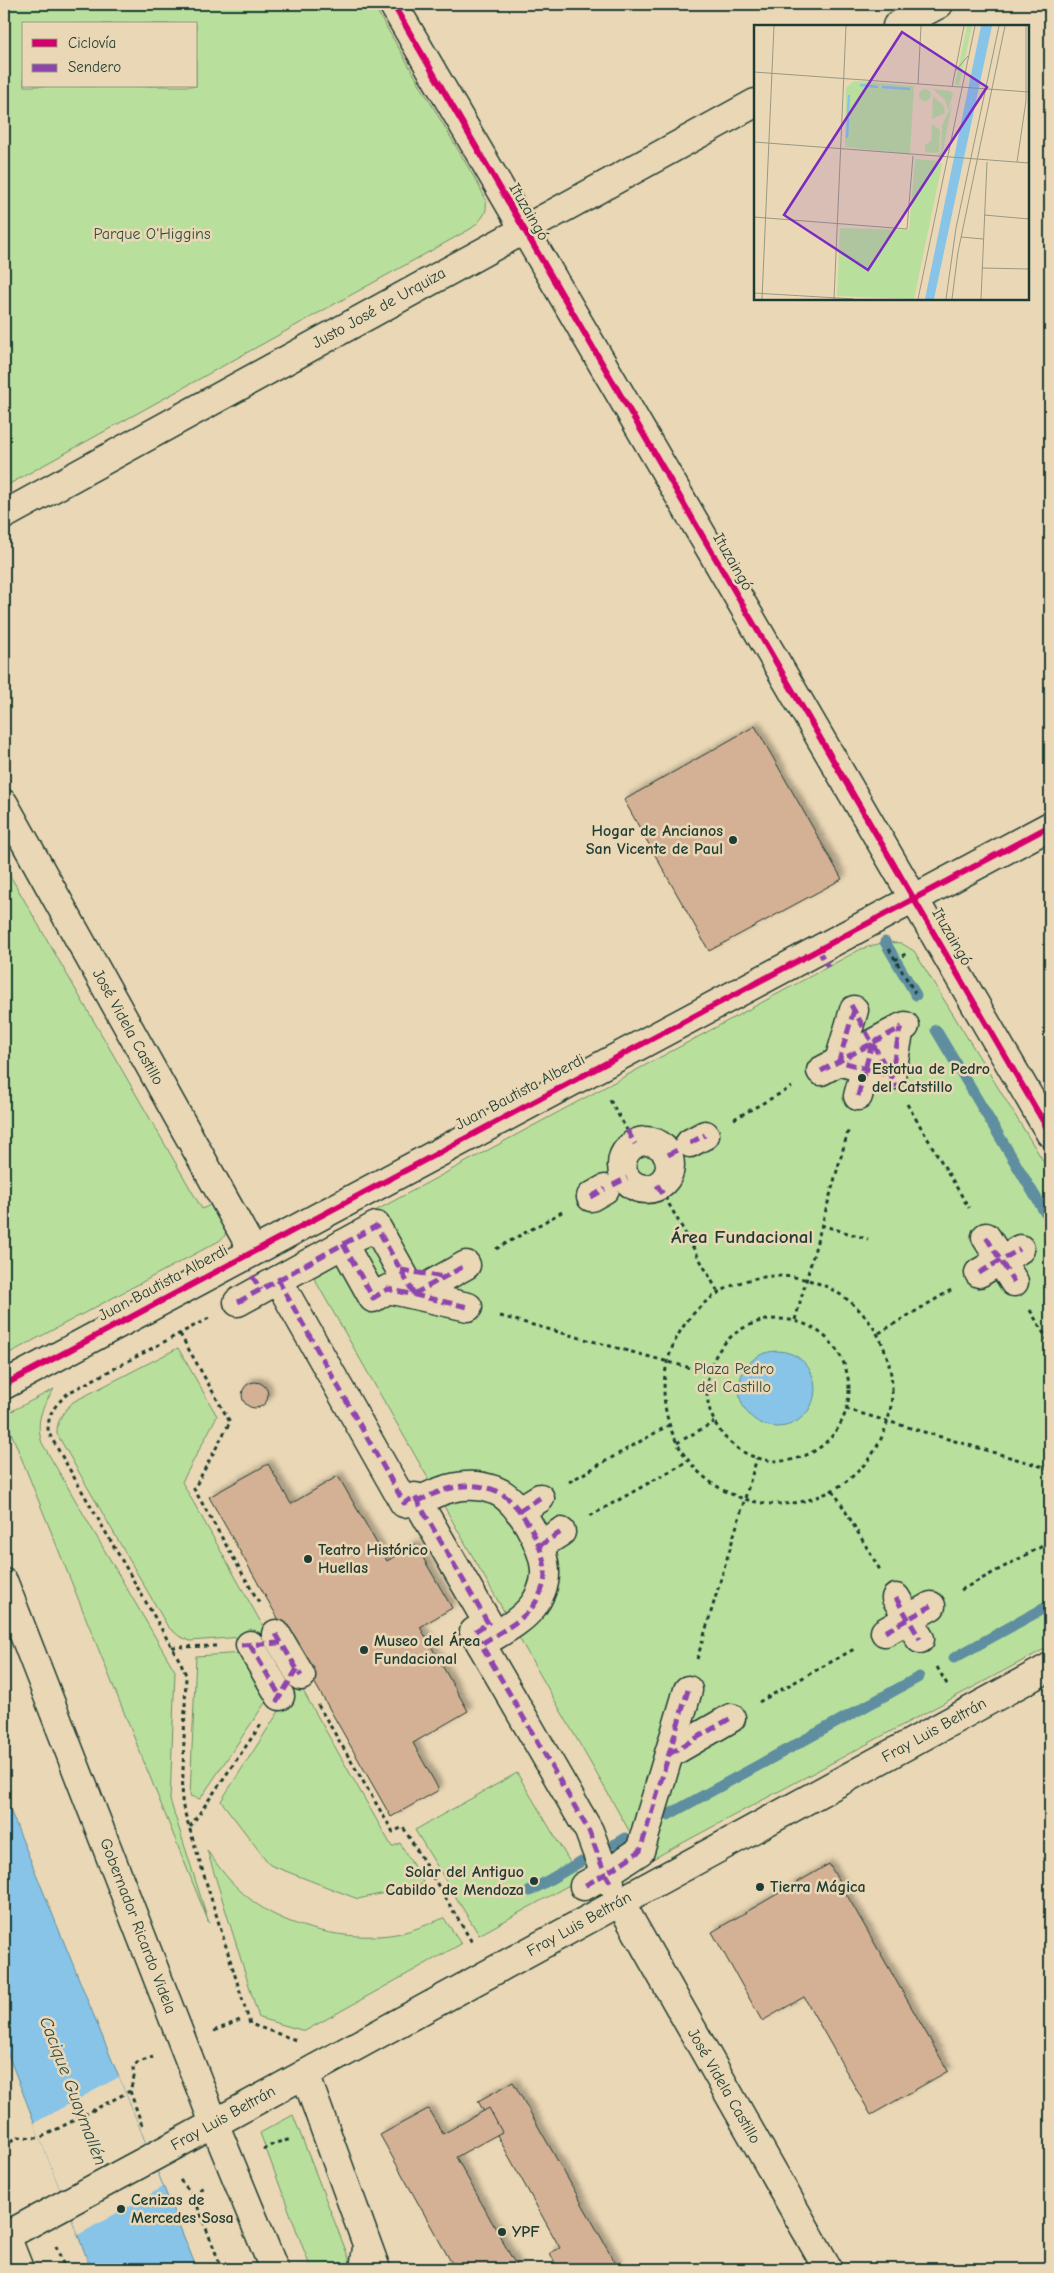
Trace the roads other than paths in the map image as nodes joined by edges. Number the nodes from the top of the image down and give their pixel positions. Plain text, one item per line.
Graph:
1 (393, 4) edge
2 (939, 4) edge
3 (899, 25) edge
4 (754, 104) edge
5 (523, 229) junction
6 (4, 515) edge
7 (4, 804) edge
8 (1050, 826) edge
9 (914, 898) junction
10 (869, 1056) junction
11 (858, 1096) road end
12 (1050, 1133) edge
13 (661, 1191) joint
14 (986, 1237) road end
15 (343, 1244) junction
16 (1003, 1266) road end
17 (401, 1270) junction
18 (256, 1280) junction
19 (414, 1294) junction
20 (468, 1307) road end
21 (4, 1385) edge
22 (417, 1502) junction
23 (4, 1583) edge
24 (914, 1616) road end
25 (885, 1632) road end
26 (481, 1644) junction
27 (1050, 1667) edge
28 (688, 1690) road end
29 (278, 1699) joint
30 (731, 1718) road end
31 (669, 1754) junction
32 (605, 1886) junction
33 (305, 2074) junction
34 (214, 2124) junction
35 (4, 2235) edge
36 (369, 2262) edge
37 (18, 2269) edge
38 (274, 2269) edge
39 (828, 2269) edge

1 - 5 main road, Ituzaingó
2 - 3 main road
4 - 5 main road, Justo José de Urquiza
5 - 6 main road, Justo José de Urquiza
5 - 9 main road, Ituzaingó
7 - 18 main road, José Videla Castillo
8 - 9 main road, Juan Bautista Alberdi
9 - 12 main road, Ituzaingó
9 - 18 main road, Juan Bautista Alberdi
10 - 10 main road
10 - 10 main road
10 - 11 main road
13 - 13 main road
14 - 16 main road
15 - 17 main road
15 - 18 main road
15 - 19 main road
17 - 19 main road
17 - 19 main road
18 - 21 main road, Juan Bautista Alberdi
18 - 22 main road, José Videla Castillo
19 - 20 main road
22 - 26 main road
22 - 26 main road
23 - 34 main road, Gobernador Ricardo Videla
24 - 25 main road
26 - 32 main road, José Videla Castillo
27 - 32 main road, Fray Luis Beltrán
28 - 31 main road
29 - 29 main road
30 - 31 main road
31 - 32 main road
32 - 33 main road, Fray Luis Beltrán
32 - 39 main road, José Videla Castillo
33 - 34 main road, Fray Luis Beltrán
33 - 36 main road
34 - 35 main road, Fray Luis Beltrán
34 - 38 main road, Gobernador Ricardo Videla
35 - 37 main road

